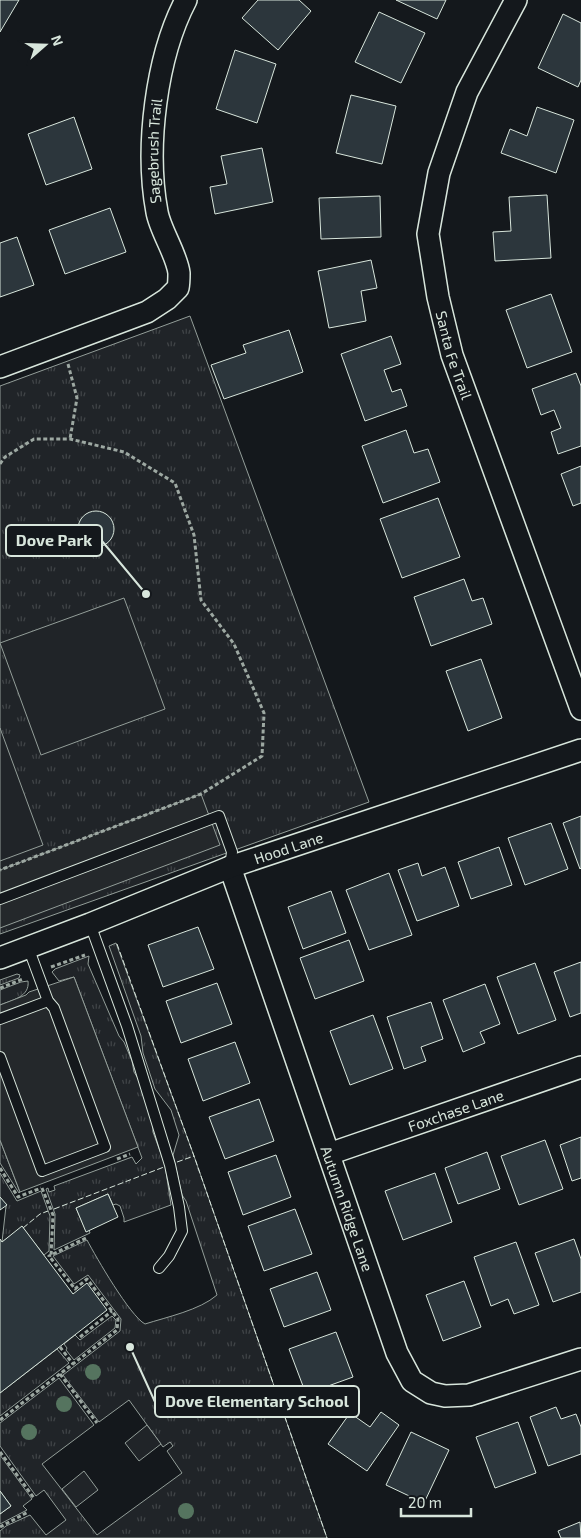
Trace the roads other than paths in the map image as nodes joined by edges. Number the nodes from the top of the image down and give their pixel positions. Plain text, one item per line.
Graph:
1 (516, 0) edge
2 (182, 1) edge
3 (0, 366) edge
4 (581, 709) edge
5 (581, 750) edge
6 (230, 867) junction
7 (0, 899) edge
8 (90, 924) junction
9 (28, 947) junction
10 (0, 958) edge
11 (48, 1001) junction
12 (0, 1019) edge
13 (0, 1057) edge
14 (581, 1067) edge
15 (329, 1154) junction
16 (159, 1268) dead end
17 (581, 1359) edge

1 - 4 street, Santa Fe Trail
2 - 3 street, Sagebrush Trail
5 - 6 street, Hood Lane
6 - 7 lane
6 - 8 street, Hood Lane
6 - 15 street, Autumn Ridge Lane
8 - 9 street, Hood Lane
8 - 16 lane
9 - 10 street, Hood Lane
9 - 11 lane
11 - 12 lane
11 - 13 lane
14 - 15 street, Foxchase Lane
15 - 17 street, Autumn Ridge Lane

